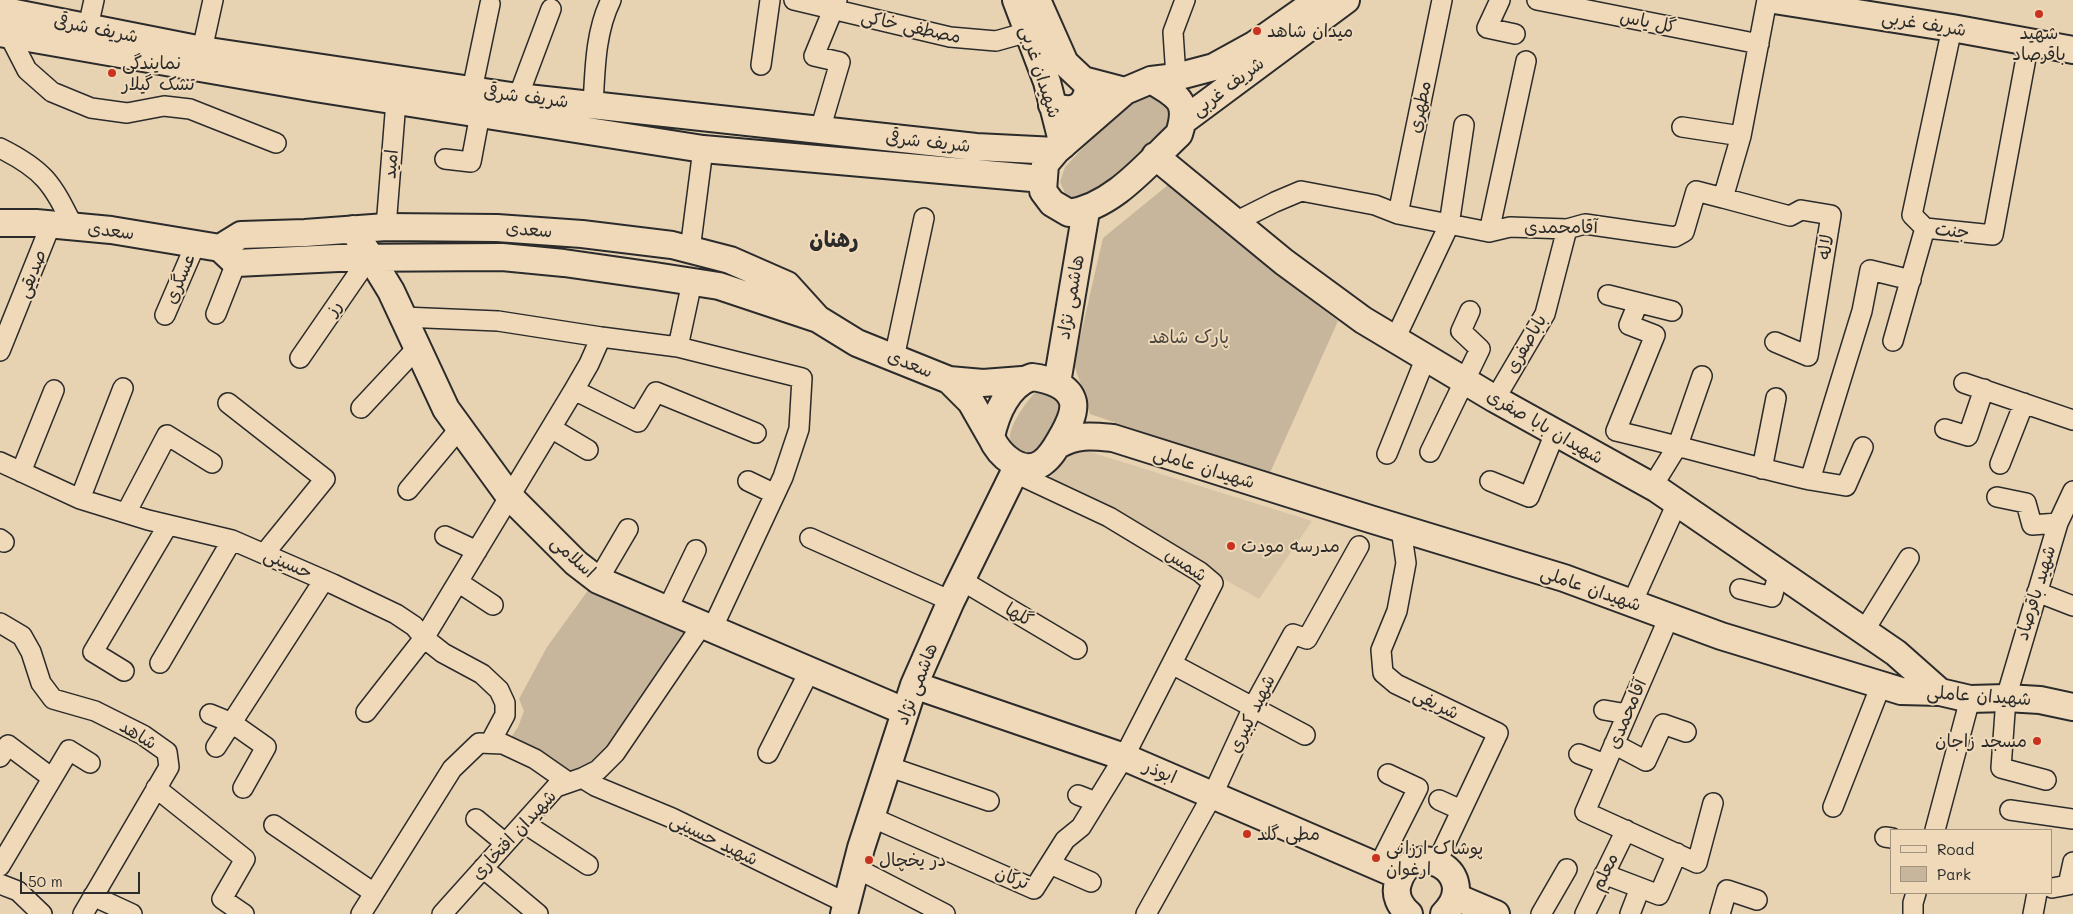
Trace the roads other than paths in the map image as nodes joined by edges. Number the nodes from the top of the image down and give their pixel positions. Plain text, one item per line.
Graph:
1 (94, 0) edge
2 (214, 0) edge
3 (611, 0) edge
4 (770, 0) edge
5 (794, 0) edge
6 (1016, 0) edge
7 (1037, 0) edge
8 (1184, 0) edge
9 (1318, 0) edge
10 (1346, 0) edge
11 (1442, 0) edge
12 (1500, 0) edge
13 (1537, 0) edge
14 (1767, 0) edge
15 (1774, 0) edge
16 (1862, 0) edge
17 (490, 4) dead end
18 (834, 5) edge
19 (551, 9) dead end
20 (0, 10) edge
21 (88, 27) junction
22 (1952, 28) junction
23 (1028, 32) junction
24 (4, 34) edge
25 (1515, 34) dead end
26 (2073, 34) edge
27 (2029, 42) junction
28 (1759, 44) junction
29 (202, 50) junction
30 (2073, 50) edge
31 (1526, 61) dead end
32 (762, 65) dead end
33 (1223, 76) junction
34 (1176, 77) junction
35 (1151, 80) junction
36 (1088, 82) junction
37 (1125, 91) junction
38 (518, 97) junction
39 (396, 101) junction
40 (476, 102) junction
41 (1052, 104) junction
42 (592, 106) junction
43 (1183, 121) junction
44 (1464, 125) dead end
45 (1682, 127) dead end
46 (820, 130) junction
47 (1741, 136) junction
48 (276, 143) dead end
49 (0, 148) edge
50 (1060, 148) junction
51 (703, 149) junction
52 (1155, 156) junction
53 (445, 159) dead end
54 (1043, 179) junction
55 (1723, 198) junction
56 (1077, 212) junction
57 (1398, 214) junction
58 (924, 218) dead end
59 (1235, 222) junction
60 (0, 223) edge
61 (62, 225) junction
62 (1449, 225) junction
63 (386, 227) junction
64 (1925, 228) junction
65 (1567, 229) junction
66 (352, 230) junction
67 (1489, 232) junction
68 (690, 250) junction
69 (217, 251) junction
70 (369, 258) junction
71 (1911, 280) junction
72 (692, 282) junction
73 (1608, 295) dead end
74 (1638, 303) junction
75 (1470, 311) dead end
76 (1672, 311) dead end
77 (216, 314) dead end
78 (165, 315) dead end
79 (403, 317) junction
80 (818, 319) junction
81 (601, 338) junction
82 (1395, 339) junction
83 (1893, 340) dead end
84 (1776, 342) dead end
85 (678, 347) junction
86 (417, 348) junction
87 (0, 351) edge
88 (1426, 357) junction
89 (300, 358) dead end
90 (894, 358) junction
91 (1702, 376) dead end
92 (949, 380) junction
93 (1465, 380) junction
94 (1964, 383) dead end
95 (1049, 386) junction
96 (123, 388) dead end
97 (1984, 389) junction
98 (54, 390) dead end
99 (574, 390) junction
100 (1495, 398) junction
101 (1776, 398) dead end
102 (228, 403) dead end
103 (2024, 403) junction
104 (362, 408) dead end
105 (2073, 420) edge
106 (460, 428) junction
107 (551, 428) junction
108 (1945, 429) dead end
109 (756, 433) dead end
110 (1555, 433) junction
111 (991, 437) junction
112 (1113, 438) junction
113 (1058, 445) junction
114 (1678, 445) junction
115 (1862, 447) dead end
116 (588, 450) dead end
117 (1430, 452) dead end
118 (1388, 454) dead end
119 (0, 462) edge
120 (212, 463) dead end
121 (2000, 464) dead end
122 (1016, 468) junction
123 (1762, 469) junction
124 (21, 472) junction
125 (1490, 480) dead end
126 (1810, 480) junction
127 (748, 481) dead end
128 (1652, 487) junction
129 (408, 490) dead end
130 (2073, 491) edge
131 (774, 494) junction
132 (510, 497) junction
133 (1997, 498) dead end
134 (80, 499) junction
135 (1677, 503) junction
136 (126, 513) junction
137 (2058, 523) junction
138 (168, 525) junction
139 (1401, 528) junction
140 (628, 529) dead end
141 (446, 536) dead end
142 (810, 538) dead end
143 (232, 540) junction
144 (1359, 546) dead end
145 (696, 550) dead end
146 (477, 551) junction
147 (264, 554) junction
148 (1909, 558) dead end
149 (1779, 572) junction
150 (324, 580) junction
151 (598, 580) junction
152 (458, 582) junction
153 (1740, 589) dead end
154 (956, 591) junction
155 (2037, 592) junction
156 (1632, 603) junction
157 (494, 605) dead end
158 (2073, 606) edge
159 (668, 610) junction
160 (1669, 617) junction
161 (0, 623) edge
162 (707, 627) junction
163 (1864, 631) junction
164 (424, 638) junction
165 (1077, 649) dead end
166 (160, 663) dead end
167 (1172, 664) junction
168 (810, 670) junction
169 (124, 672) dead end
170 (914, 685) junction
171 (1881, 685) junction
172 (1940, 692) junction
173 (2006, 698) junction
174 (1970, 699) junction
175 (1253, 707) junction
176 (2073, 707) edge
177 (1604, 710) dead end
178 (904, 711) junction
179 (366, 712) dead end
180 (210, 714) dead end
181 (1627, 714) junction
182 (232, 723) junction
183 (1686, 732) dead end
184 (1305, 735) dead end
185 (490, 744) junction
186 (1614, 744) junction
187 (216, 747) dead end
188 (768, 753) dead end
189 (1579, 754) dead end
190 (0, 757) edge
191 (1124, 757) junction
192 (90, 763) dead end
193 (1605, 764) junction
194 (887, 766) junction
195 (1388, 774) dead end
196 (52, 778) junction
197 (575, 780) junction
198 (2046, 780) dead end
199 (156, 788) junction
200 (243, 788) dead end
201 (1213, 794) junction
202 (1078, 795) dead end
203 (1439, 800) dead end
204 (989, 801) dead end
205 (1096, 802) junction
206 (1713, 803) dead end
207 (1834, 807) dead end
208 (1461, 810) junction
209 (2010, 810) dead end
210 (871, 817) junction
211 (476, 819) dead end
212 (2073, 819) edge
213 (524, 823) junction
214 (274, 825) dead end
215 (1935, 829) edge
216 (1626, 830) junction
217 (505, 843) junction
218 (1677, 854) junction
219 (1437, 862) junction
220 (2073, 862) edge
221 (1050, 864) junction
222 (588, 865) dead end
223 (0, 866) edge
224 (483, 868) junction
225 (856, 868) junction
226 (1567, 869) dead end
227 (1389, 871) junction
228 (1604, 874) junction
229 (1091, 882) dead end
230 (0, 884) edge
231 (1640, 888) junction
232 (2053, 888) edge
233 (374, 892) junction
234 (1916, 894) edge
235 (2037, 894) edge
236 (93, 896) junction
237 (1757, 900) dead end
238 (1450, 905) edge
239 (845, 909) edge
240 (42, 914) edge
241 (83, 914) edge
242 (132, 914) edge
243 (244, 914) edge
244 (361, 914) edge
245 (442, 914) edge
246 (538, 914) edge
247 (945, 914) edge
248 (1146, 914) edge
249 (1409, 914) edge
250 (1496, 914) edge
251 (1541, 914) edge
252 (1585, 914) edge
253 (1630, 914) edge
254 (1720, 914) edge
255 (1913, 914) edge
256 (2033, 914) edge

1 - 21 street
2 - 29 street
3 - 42 street
4 - 32 street
5 - 18 street, مصطفی خاکی
6 - 23 street, شهیدان غربی
7 - 36 street, شهیدان غربی
8 - 34 street
9 - 33 street, شریف غربی
10 - 33 street, شریف غربی
11 - 57 street, مطهری
12 - 25 street
13 - 28 street, گل یاس
14 - 28 street
15 - 22 street, شریف غربی
16 - 26 street, شریف غربی
17 - 40 street
18 - 23 street, مصطفی خاکی
18 - 46 street
19 - 38 street
20 - 21 street, شریف شرقی
21 - 29 street, شریف شرقی
22 - 27 street, شریف غربی
22 - 64 street, جنت
23 - 41 street, شهیدان غربی
24 - 39 street, شریف شرقی
24 - 48 street
27 - 30 street, شریف غربی
27 - 64 street, جنت
28 - 47 street
29 - 40 street, شریف شرقی
31 - 67 street
33 - 34 street, شریف غربی
33 - 43 street, شریف غربی
34 - 35 street, شریف غربی
35 - 37 street
35 - 43 street
36 - 37 street, شهیدان غربی
36 - 41 street
37 - 50 street
38 - 40 street, شریف شرقی
38 - 42 street, شریف شرقی
39 - 40 street, شریف شرقی
39 - 63 street, امید
40 - 51 street, شریف شرقی
40 - 53 street
41 - 50 street, شهیدان غربی
42 - 46 street, شریف شرقی
43 - 52 street
44 - 62 street
45 - 47 street
46 - 50 street, شریف شرقی
47 - 55 street
49 - 61 street
50 - 54 street
51 - 54 street, شریف شرقی
51 - 68 street
52 - 56 street
52 - 59 street, شهیدان بابا صفری
54 - 56 street
55 - 65 street, آقامحمدی
55 - 84 street, لاله
56 - 95 street, هاشمی نژاد
57 - 59 street, آقامحمدی
57 - 62 street, آقامحمدی
58 - 90 street
59 - 82 street, شهیدان بابا صفری
60 - 61 street, سعدی
61 - 69 street, سعدی
61 - 87 street, صدیقی
62 - 67 street, آقامحمدی
62 - 82 street
63 - 66 street, سعدی
63 - 68 street, سعدی
64 - 71 street
65 - 67 street, آقامحمدی
65 - 100 street, باباصفری
66 - 69 street, سعدی
66 - 70 street, اسلامی
68 - 72 street
68 - 80 street, سعدی
69 - 70 street, سعدی
69 - 77 street
69 - 78 street, عسگری
70 - 72 street, سعدی
70 - 79 street, اسلامی
70 - 89 street, رز
71 - 83 street
71 - 126 street
72 - 80 street, سعدی
72 - 85 street
73 - 74 street
74 - 76 street
74 - 114 street
75 - 93 street
79 - 81 street
79 - 86 street, اسلامی
80 - 90 street, سعدی
81 - 85 street
81 - 99 street
82 - 88 street, شهیدان بابا صفری
85 - 131 street, شهیدان افتخاری
86 - 104 street
86 - 106 street, اسلامی
88 - 93 street, شهیدان بابا صفری
88 - 118 street
90 - 92 street, سعدی
91 - 114 street
92 - 95 street
92 - 111 street
93 - 100 street, شهیدان بابا صفری
93 - 117 street
94 - 97 street
95 - 111 street
95 - 112 street, شهیدان عاملی
95 - 113 street
96 - 134 street
97 - 103 street
97 - 108 street
98 - 124 street
99 - 107 street
99 - 109 street
100 - 110 street, شهیدان بابا صفری
101 - 123 street
102 - 147 street
103 - 105 street
103 - 121 street
106 - 129 street
106 - 132 street, اسلامی
107 - 116 street
107 - 132 street
110 - 125 street
110 - 128 street, شهیدان بابا صفری
111 - 122 street
112 - 113 street, شهیدان عاملی
112 - 139 street, شهیدان عاملی
113 - 122 street
114 - 123 street
114 - 128 street
115 - 126 street
119 - 124 street, حسینی
120 - 136 street
122 - 154 street, هاشمی نژاد
122 - 167 street, شمس
123 - 126 street
124 - 134 street, حسینی
127 - 131 street
128 - 135 street, شهیدان بابا صفری
130 - 137 street, شهید باقرصاد
131 - 162 street, شهیدان افتخاری
132 - 146 street
132 - 151 street, اسلامی
133 - 137 street
134 - 136 street, حسینی
135 - 149 street, شهیدان بابا صفری
135 - 156 street
136 - 138 street, حسینی
137 - 155 street, شهید باقرصاد
138 - 143 street, حسینی
138 - 169 street
139 - 156 street, شهیدان عاملی
139 - 208 street, شریفی
140 - 151 street
141 - 146 street
142 - 154 street, گلها
143 - 147 street, حسینی
143 - 166 street
144 - 175 street, شهید کبیری
145 - 159 street
146 - 152 street
147 - 150 street, حسینی
148 - 163 street
149 - 153 street
149 - 163 street, شهیدان بابا صفری
150 - 164 street, حسینی
150 - 182 street
151 - 159 street, اسلامی
152 - 157 street
152 - 164 street
154 - 165 street, گلها
154 - 170 street, هاشمی نژاد
155 - 158 street
155 - 173 street, شهید باقرصاد
156 - 160 street, شهیدان عاملی
159 - 162 street, اسلامی
160 - 171 street, شهیدان عاملی
160 - 181 street, آقامحمدی
161 - 199 street, شاهد
162 - 168 street, اسلامی
162 - 197 street, شهیدان افتخاری
163 - 172 street, شهیدان بابا صفری
164 - 179 street
164 - 185 street, حسینی
167 - 175 street
167 - 191 street, شمس
168 - 178 street, اسلامی
168 - 188 street
170 - 178 street, هاشمی نژاد
170 - 191 street, ابوذر
171 - 172 street, شهیدان عاملی
171 - 207 street
172 - 174 street, شهیدان عاملی
173 - 174 street, شهیدان عاملی
173 - 176 street, شهیدان عاملی
173 - 198 street, شهید باقرصاد
174 - 215 street
175 - 184 street
175 - 201 street, شهید کبیری
177 - 181 street
178 - 194 street, هاشمی نژاد
180 - 182 street
181 - 186 street, آقامحمدی
182 - 187 street
182 - 200 street
183 - 186 street
185 - 197 street
185 - 233 street
186 - 193 street, آقامحمدی
189 - 193 street
190 - 196 street
191 - 201 street, ابوذر
191 - 205 street, ترکان
192 - 196 street
193 - 216 street, آقامحمدی
194 - 204 street
194 - 210 street, هاشمی نژاد
195 - 227 street
196 - 223 street
197 - 213 street, شهیدان افتخاری
197 - 239 street, شهید حسینی
199 - 236 street, شاهد
199 - 243 street
201 - 227 street, ابوذر
201 - 248 street, شهید کبیری
202 - 205 street
203 - 208 street
205 - 221 street, ترکان
206 - 218 street
208 - 219 street, شریفی
209 - 212 street
210 - 221 street, ترکان
210 - 225 street, هاشمی نژاد
211 - 217 street
213 - 217 street, شهیدان افتخاری
213 - 222 street
214 - 233 street
216 - 218 street
216 - 228 street, معلم
217 - 224 street, شهیدان افتخاری
218 - 231 street
219 - 227 street
219 - 238 street
220 - 232 street
221 - 229 street
224 - 245 street, شهیدان افتخاری
224 - 246 street
225 - 239 street, هاشمی نژاد
225 - 247 street
226 - 251 street
227 - 249 street
228 - 231 street
228 - 252 street, معلم
230 - 240 street
231 - 253 street
233 - 244 street
234 - 255 street
235 - 256 street
236 - 241 street, شاهد
236 - 242 street
237 - 254 street
238 - 250 street

